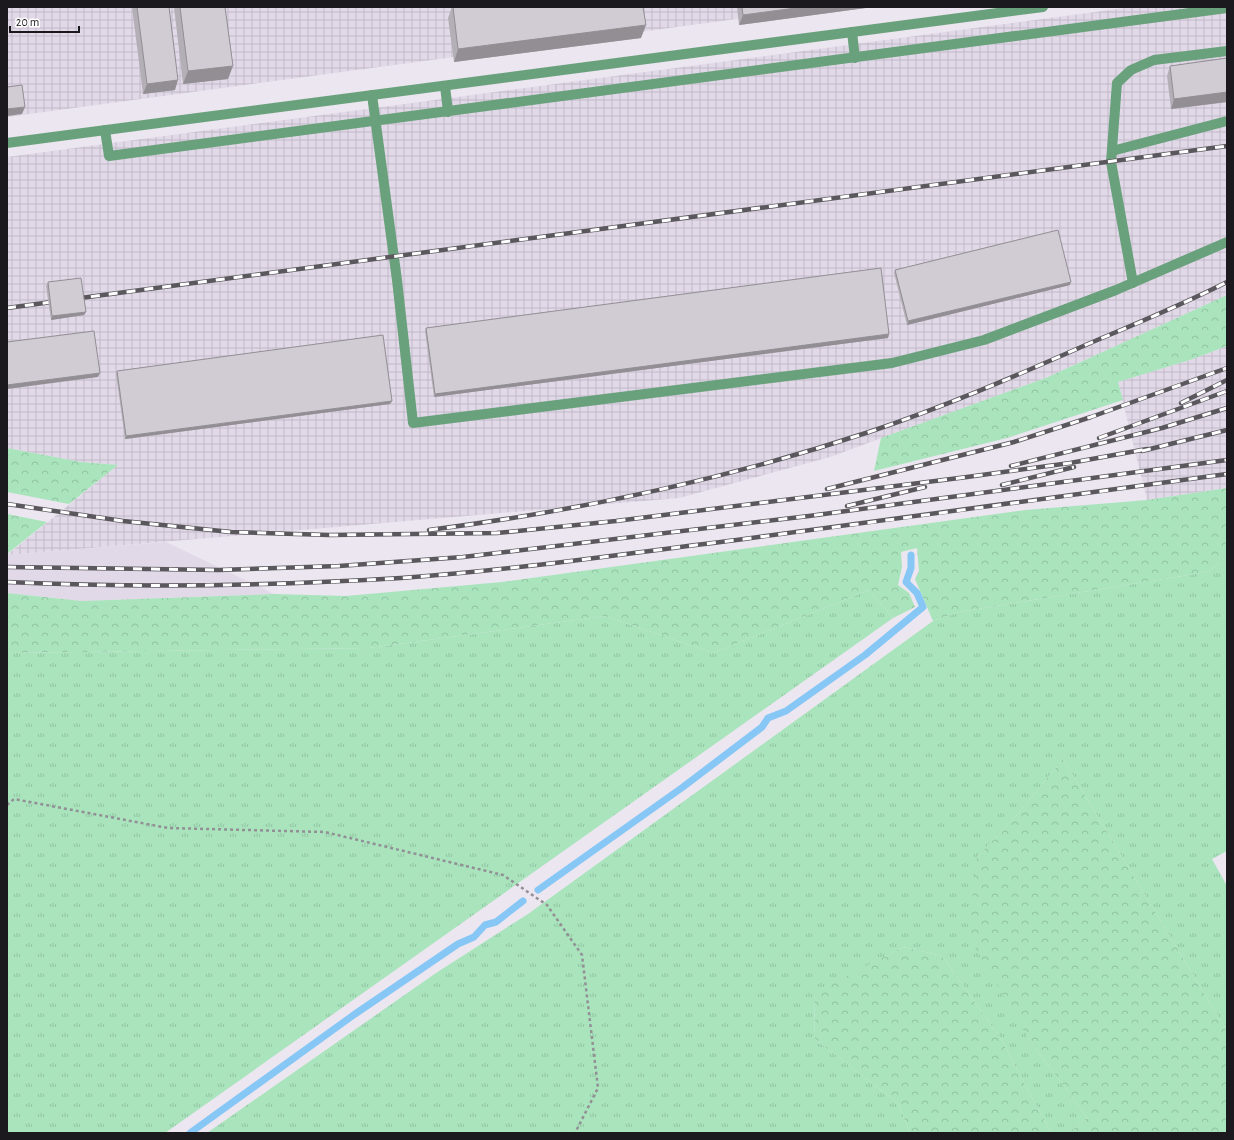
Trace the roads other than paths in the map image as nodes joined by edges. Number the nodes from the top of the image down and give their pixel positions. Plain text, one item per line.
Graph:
1 (1043, 7) edge
2 (1227, 8) edge
3 (1190, 10) edge
4 (852, 32) junction
5 (1227, 50) edge
6 (855, 58) junction
7 (445, 86) junction
8 (372, 95) junction
9 (448, 112) junction
10 (375, 121) junction
11 (1227, 121) edge
12 (105, 130) junction
13 (7, 143) edge
14 (1112, 150) junction
15 (1227, 242) edge
16 (1133, 283) junction

1 - 4 street
2 - 3 street
3 - 6 street
4 - 6 street
4 - 7 street
5 - 14 street
6 - 9 street
7 - 8 street
7 - 9 street
8 - 10 street
8 - 12 street
9 - 10 street
10 - 12 street
10 - 16 street
11 - 14 street
12 - 13 street
14 - 16 street
15 - 16 street

